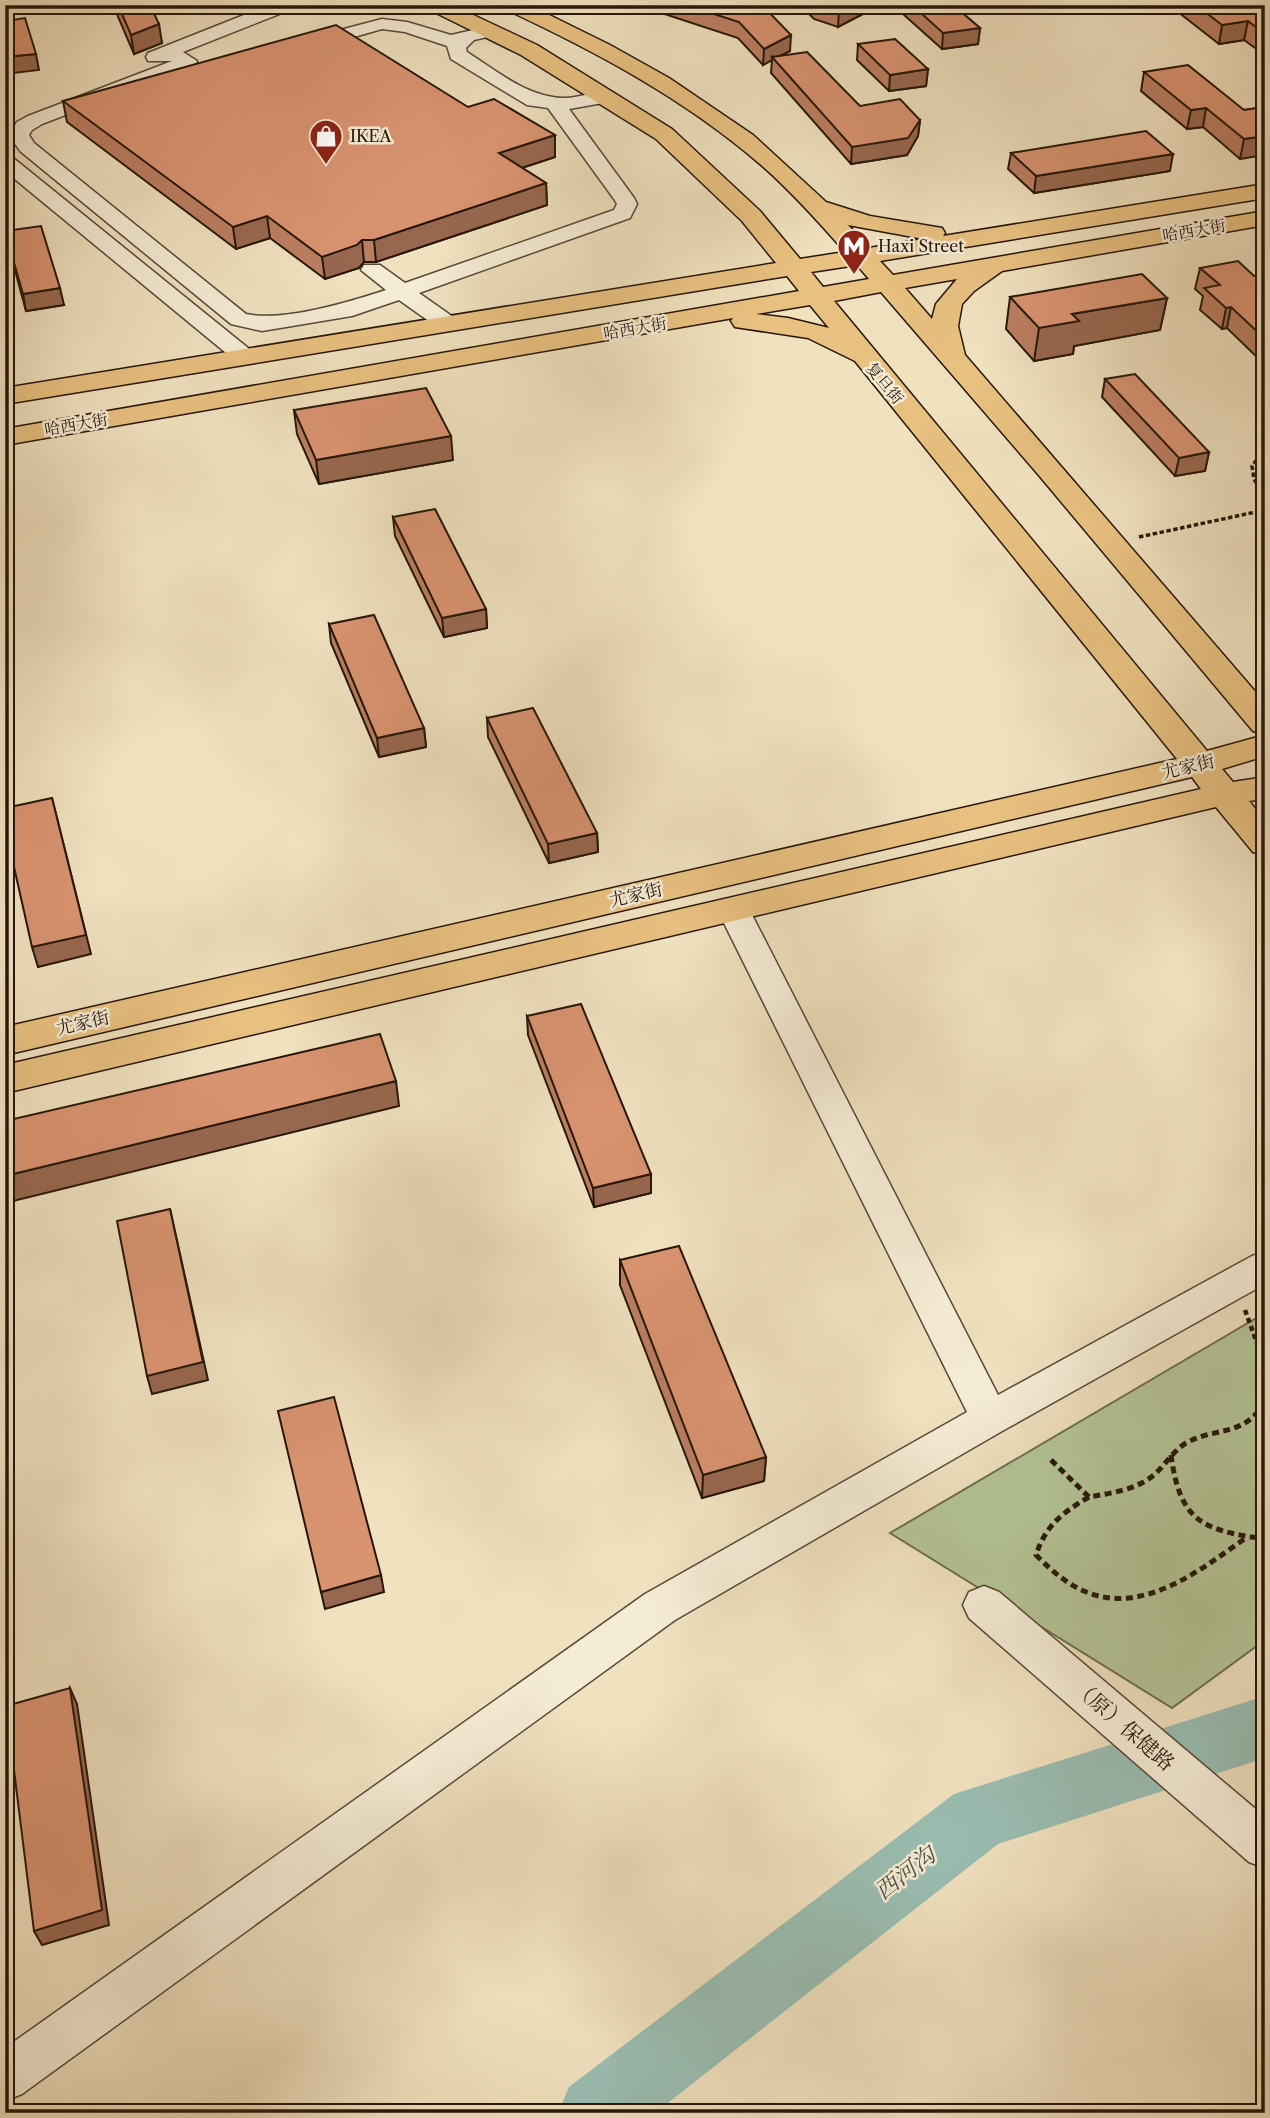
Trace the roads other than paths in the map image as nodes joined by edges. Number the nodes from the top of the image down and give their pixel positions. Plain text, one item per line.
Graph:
1 (286, 5) edge
2 (435, 5) edge
3 (512, 5) edge
4 (490, 31) junction
5 (466, 39) junction
6 (290, 50) edge
7 (167, 52) junction
8 (607, 97) junction
9 (556, 105) junction
10 (8, 114) dead end
11 (5, 161) edge
12 (1265, 191) edge
13 (813, 204) junction
14 (751, 216) junction
15 (1265, 218) edge
16 (1020, 231) junction
17 (863, 256) junction
18 (1000, 264) junction
19 (793, 267) junction
20 (372, 270) dead end
21 (885, 282) junction
22 (400, 290) junction
23 (653, 290) junction
24 (816, 296) junction
25 (668, 323) junction
26 (448, 324) junction
27 (245, 357) junction
28 (952, 357) junction
29 (867, 361) junction
30 (5, 396) edge
31 (5, 437) edge
32 (1265, 724) edge
33 (1265, 745) edge
34 (1202, 764) junction
35 (1265, 788) edge
36 (1225, 794) junction
37 (1265, 844) edge
38 (733, 909) junction
39 (5, 1041) edge
40 (5, 1079) edge
41 (1250, 1274) edge
42 (990, 1418) junction
43 (984, 1605) dead end
44 (1265, 1846) edge
45 (5, 2077) edge

1 - 7 street
2 - 4 main road, 复旦街
3 - 13 main road
4 - 5 street
4 - 8 main road, 复旦街
5 - 6 street
5 - 9 street
7 - 10 street
7 - 22 street
8 - 9 street
8 - 14 main road, 复旦街
9 - 22 street
11 - 27 street
12 - 16 main road, 哈西大街
13 - 16 main road
13 - 17 main road
14 - 19 main road, 复旦街
14 - 23 main road
15 - 18 main road, 哈西大街
16 - 17 main road, 哈西大街
17 - 19 main road, 哈西大街
17 - 21 main road
18 - 21 main road, 哈西大街
18 - 28 main road
19 - 23 main road, 哈西大街
19 - 24 main road, 复旦街
20 - 22 street
21 - 24 main road, 哈西大街
21 - 28 main road
22 - 26 street
23 - 26 main road, 哈西大街
24 - 25 main road, 哈西大街
24 - 29 main road, 复旦街
25 - 29 main road
25 - 31 main road, 哈西大街
26 - 27 main road, 哈西大街
27 - 30 main road, 哈西大街
28 - 32 main road
29 - 34 main road, 复旦街
33 - 34 main road, 尤家街
34 - 36 main road, 复旦街
34 - 39 main road, 尤家街
35 - 36 main road, 尤家街
36 - 37 main road, 复旦街
36 - 38 main road, 尤家街
38 - 40 main road, 尤家街
38 - 42 street
41 - 42 street
42 - 45 street
43 - 44 street, （原）保健路

